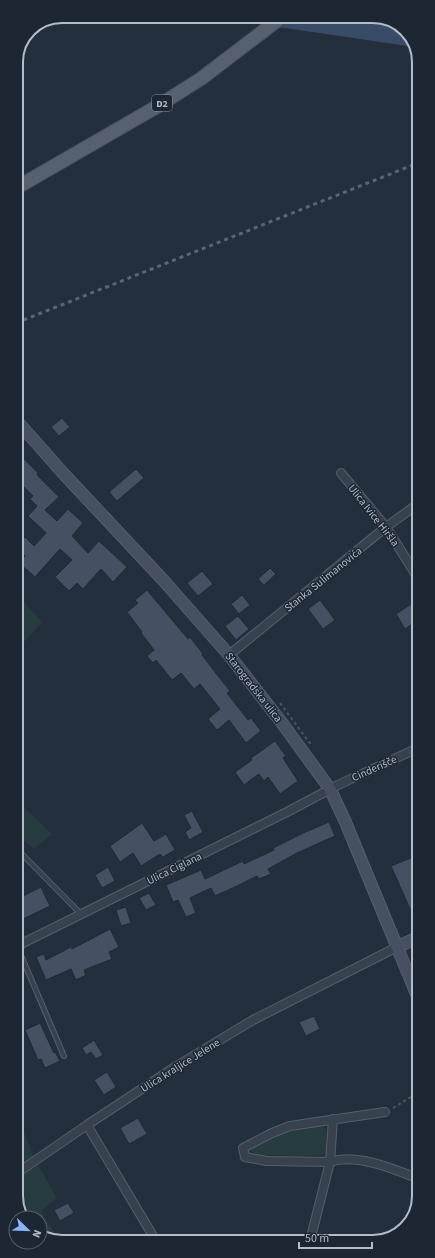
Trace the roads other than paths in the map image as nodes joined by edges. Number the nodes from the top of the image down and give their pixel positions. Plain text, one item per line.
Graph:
1 (275, 23) edge
2 (23, 184) edge
3 (23, 429) edge
4 (341, 474) dead end
5 (412, 508) edge
6 (386, 528) junction
7 (412, 569) edge
8 (229, 655) junction
9 (412, 751) edge
10 (330, 789) junction
11 (23, 855) edge
12 (81, 914) junction
13 (412, 940) edge
14 (23, 943) edge
15 (397, 947) junction
16 (23, 960) edge
17 (412, 983) edge
18 (64, 1056) dead end
19 (385, 1112) road end
20 (333, 1119) junction
21 (87, 1125) junction
22 (330, 1162) junction
23 (23, 1170) edge
24 (412, 1176) edge
25 (152, 1235) edge
26 (312, 1235) edge

1 - 2 main road, D2
3 - 8 main road, Starogradska ulica
4 - 6 street, Ulica Ivice Hiršla
5 - 6 street, Stanka Sulimanovića
6 - 7 street, Ulica Ivice Hiršla
6 - 8 street, Stanka Sulimanovića
8 - 10 main road, Starogradska ulica
9 - 10 street, Cinderišče
10 - 12 street, Ulica Ciglana
10 - 15 main road, Starogradska ulica
11 - 12 lane
12 - 14 street, Ulica Ciglana
13 - 15 main road
15 - 17 main road, Starogradska ulica
15 - 21 street, Ulica kraljice Jelene
16 - 18 lane
19 - 20 street
20 - 22 street
20 - 22 street
21 - 23 street, Ulica kraljice Jelene
21 - 25 street
22 - 24 street
22 - 26 street

